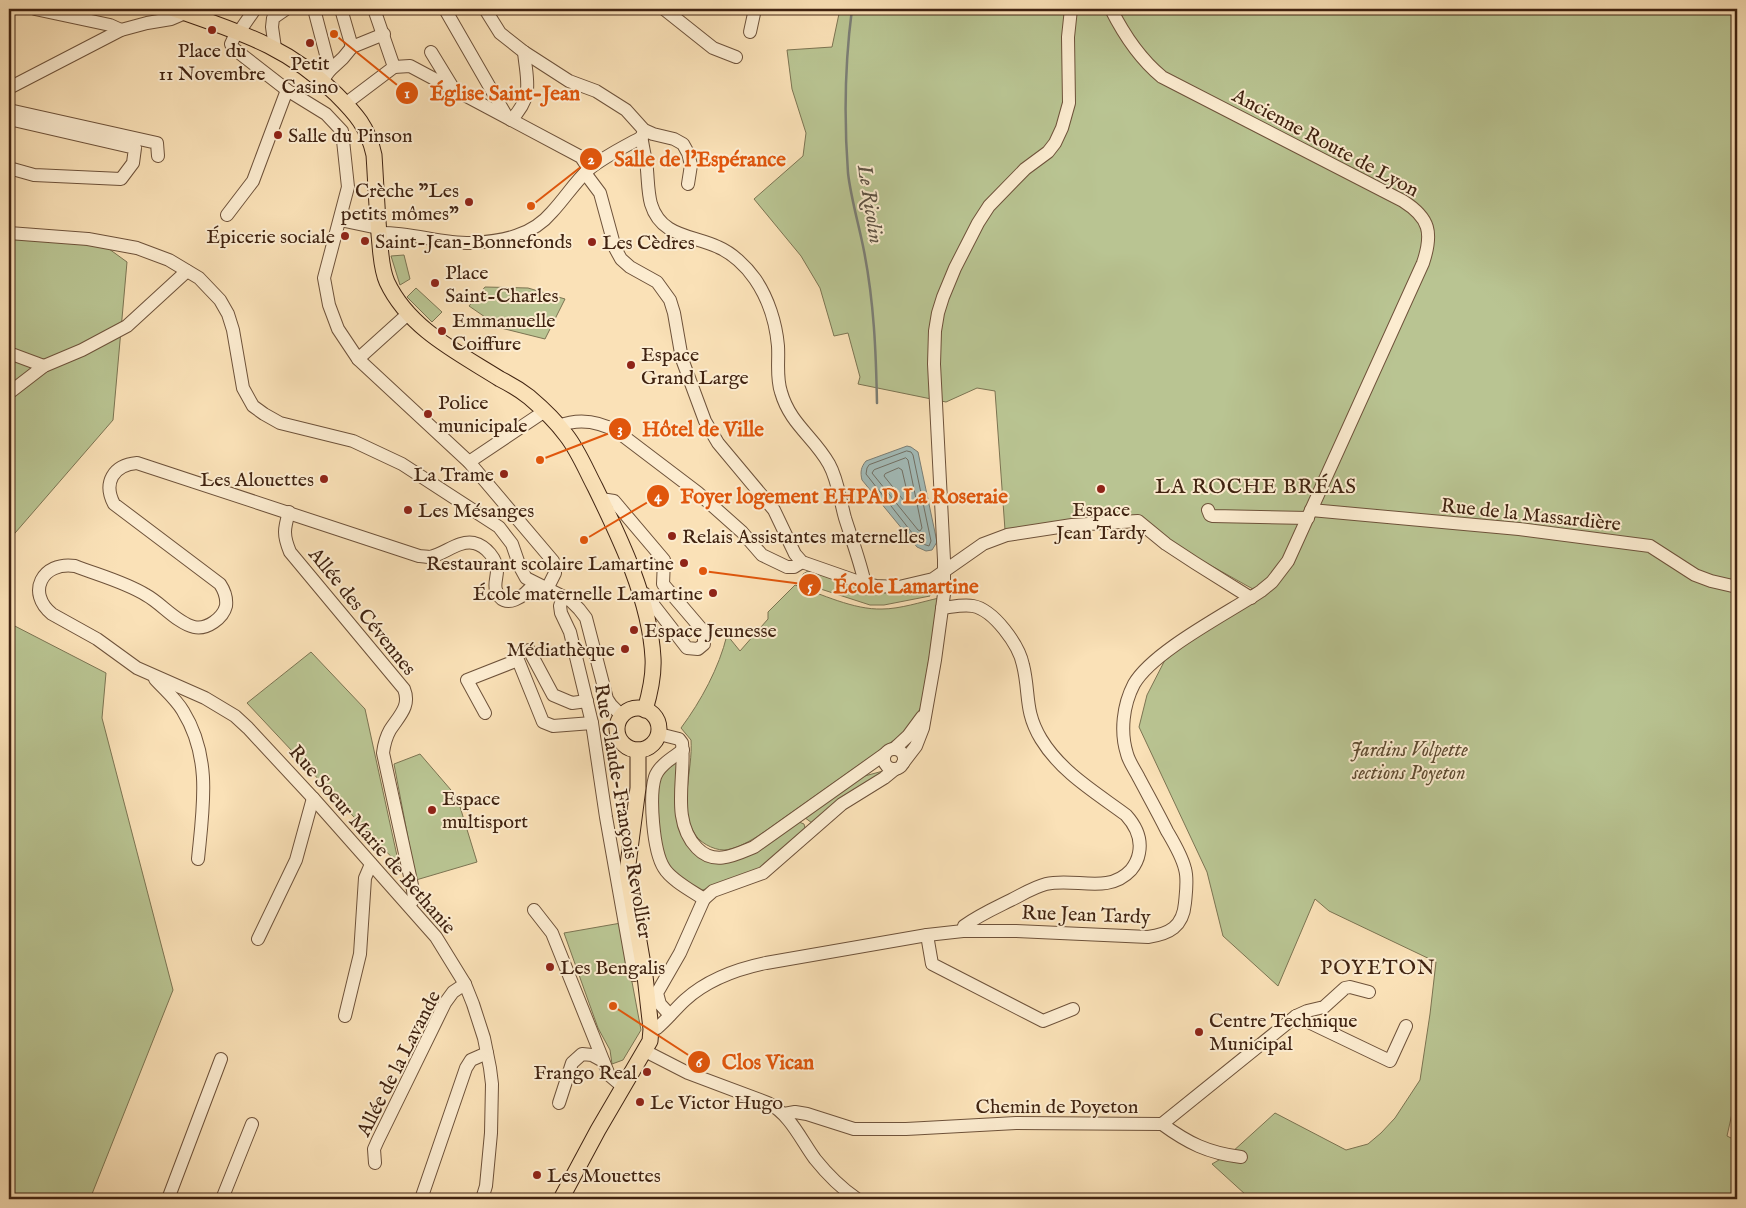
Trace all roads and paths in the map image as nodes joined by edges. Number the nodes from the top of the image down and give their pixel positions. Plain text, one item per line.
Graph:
1 (35, 9) edge
2 (255, 9) edge
3 (286, 9) edge
4 (314, 9) edge
5 (341, 9) edge
6 (374, 9) edge
7 (485, 9) edge
8 (664, 9) edge
9 (755, 9) edge
10 (1071, 9) edge
11 (1111, 9) edge
12 (180, 11) edge
13 (446, 11) dead end
14 (121, 30) junction
15 (238, 32) junction
16 (750, 32) dead end
17 (384, 34) junction
18 (352, 47) junction
19 (275, 48) junction
20 (431, 52) dead end
21 (524, 52) junction
22 (736, 57) dead end
23 (394, 67) junction
24 (326, 75) junction
25 (9, 88) edge
26 (453, 89) junction
27 (287, 90) junction
28 (345, 104) junction
29 (9, 110) edge
30 (357, 116) junction
31 (9, 119) edge
32 (509, 119) junction
33 (339, 126) junction
34 (643, 134) junction
35 (158, 156) dead end
36 (9, 168) edge
37 (587, 171) junction
38 (688, 184) dead end
39 (227, 216) dead end
40 (340, 220) junction
41 (378, 230) junction
42 (9, 233) edge
43 (187, 271) junction
44 (408, 312) junction
45 (9, 353) edge
46 (358, 359) junction
47 (44, 366) junction
48 (9, 392) edge
49 (545, 411) junction
50 (563, 434) junction
51 (469, 462) junction
52 (601, 499) junction
53 (1208, 510) dead end
54 (289, 512) junction
55 (1310, 514) junction
56 (802, 562) junction
57 (945, 572) junction
58 (534, 583) junction
59 (865, 584) junction
60 (1737, 587) edge
61 (547, 589) junction
62 (640, 596) junction
63 (563, 597) junction
64 (1251, 598) junction
65 (942, 608) junction
66 (529, 650) dead end
67 (152, 676) junction
68 (587, 701) junction
69 (644, 710) junction
70 (926, 711) junction
71 (485, 713) dead end
72 (622, 716) junction
73 (592, 723) junction
74 (659, 734) junction
75 (638, 750) junction
76 (683, 750) junction
77 (890, 751) junction
78 (895, 766) junction
79 (864, 769) junction
80 (314, 798) junction
81 (198, 860) dead end
82 (371, 864) junction
83 (704, 899) junction
84 (410, 906) junction
85 (534, 910) dead end
86 (963, 930) junction
87 (927, 935) junction
88 (258, 939) dead end
89 (634, 975) dead end
90 (465, 984) junction
91 (1369, 992) dead end
92 (1073, 1009) dead end
93 (670, 1015) junction
94 (345, 1016) dead end
95 (1296, 1016) junction
96 (1406, 1026) dead end
97 (651, 1030) junction
98 (645, 1051) junction
99 (487, 1053) junction
100 (221, 1059) dead end
101 (603, 1061) junction
102 (623, 1087) junction
103 (559, 1103) dead end
104 (784, 1114) junction
105 (252, 1124) dead end
106 (1162, 1124) junction
107 (1241, 1158) dead end
108 (375, 1163) dead end
109 (168, 1199) edge
110 (222, 1199) edge
111 (421, 1199) edge
112 (482, 1199) edge
113 (561, 1199) edge
114 (857, 1199) edge

1 - 14 street
2 - 15 street
3 - 19 street
4 - 24 street
5 - 18 street
6 - 17 street
7 - 21 street
8 - 22 street
9 - 16 street
10 - 57 street
11 - 55 street, Ancienne Route de Lyon
12 - 14 street
12 - 15 main road
13 - 32 street
14 - 25 street
15 - 19 main road
15 - 27 street
17 - 18 street
17 - 23 street
18 - 24 street
19 - 24 main road
20 - 26 street
21 - 32 street
21 - 34 street
23 - 26 street
23 - 28 street
24 - 28 main road
26 - 32 street
27 - 33 street
27 - 39 street
28 - 30 main road
29 - 35 street
30 - 33 street
30 - 41 main road
31 - 36 street
32 - 37 street
33 - 40 street
34 - 37 street
34 - 38 street
34 - 59 street
37 - 41 street
37 - 56 street
40 - 41 street
40 - 46 street
41 - 44 main road
42 - 43 street
43 - 47 street
43 - 58 street
44 - 46 street
44 - 49 main road
45 - 47 street
46 - 51 street
47 - 48 street
49 - 50 main road
49 - 51 street
50 - 52 main road
50 - 56 street
51 - 61 street
52 - 62 main road
52 - 62 street
53 - 55 street, Rue de la Massardière
54 - 58 street
54 - 67 street, Rue Soeur Marie de Bethanie
54 - 84 street, Allée des Cévennes
55 - 60 street, Rue de la Massardière
55 - 64 street, Rue Jean Tardy
56 - 59 street
57 - 59 street
57 - 64 street
57 - 65 street
58 - 61 street
61 - 63 street
62 - 69 main road
63 - 68 street, Rue Claude-François Revollier
63 - 72 street
64 - 86 street, Rue Jean Tardy
65 - 70 street
65 - 86 street
66 - 68 street
67 - 80 street, Rue Soeur Marie de Bethanie
67 - 81 street
68 - 73 street, Rue Claude-François Revollier
69 - 72 main road
69 - 74 main road
70 - 77 street
70 - 78 street
71 - 73 street
72 - 75 main road
73 - 89 street, Rue Claude-François Revollier
74 - 75 main road
74 - 76 street
75 - 97 main road
76 - 79 street
76 - 83 street
77 - 78 street
77 - 78 street
77 - 79 street
78 - 79 street
78 - 83 street
80 - 82 street, Rue Soeur Marie de Bethanie
80 - 88 street
82 - 84 street, Rue Soeur Marie de Bethanie
82 - 94 street
83 - 93 street
84 - 90 street, Rue Soeur Marie de Bethanie
85 - 101 street
86 - 87 street, Rue Jean Tardy
87 - 92 street
87 - 93 street, Rue Jean Tardy
90 - 99 street, Rue Soeur Marie de Bethanie
90 - 108 street, Allée de la Lavande
91 - 95 street, Chemin de Poyeton
93 - 97 street, Rue Jean Tardy
95 - 96 street
95 - 106 street, Chemin de Poyeton
97 - 98 main road
98 - 102 main road
98 - 104 street
99 - 111 street
99 - 112 street, Rue Soeur Marie de Bethanie
100 - 109 street
101 - 102 street
101 - 103 street
102 - 113 main road
104 - 106 street, Chemin de Poyeton
104 - 114 street
105 - 110 street
106 - 107 street

